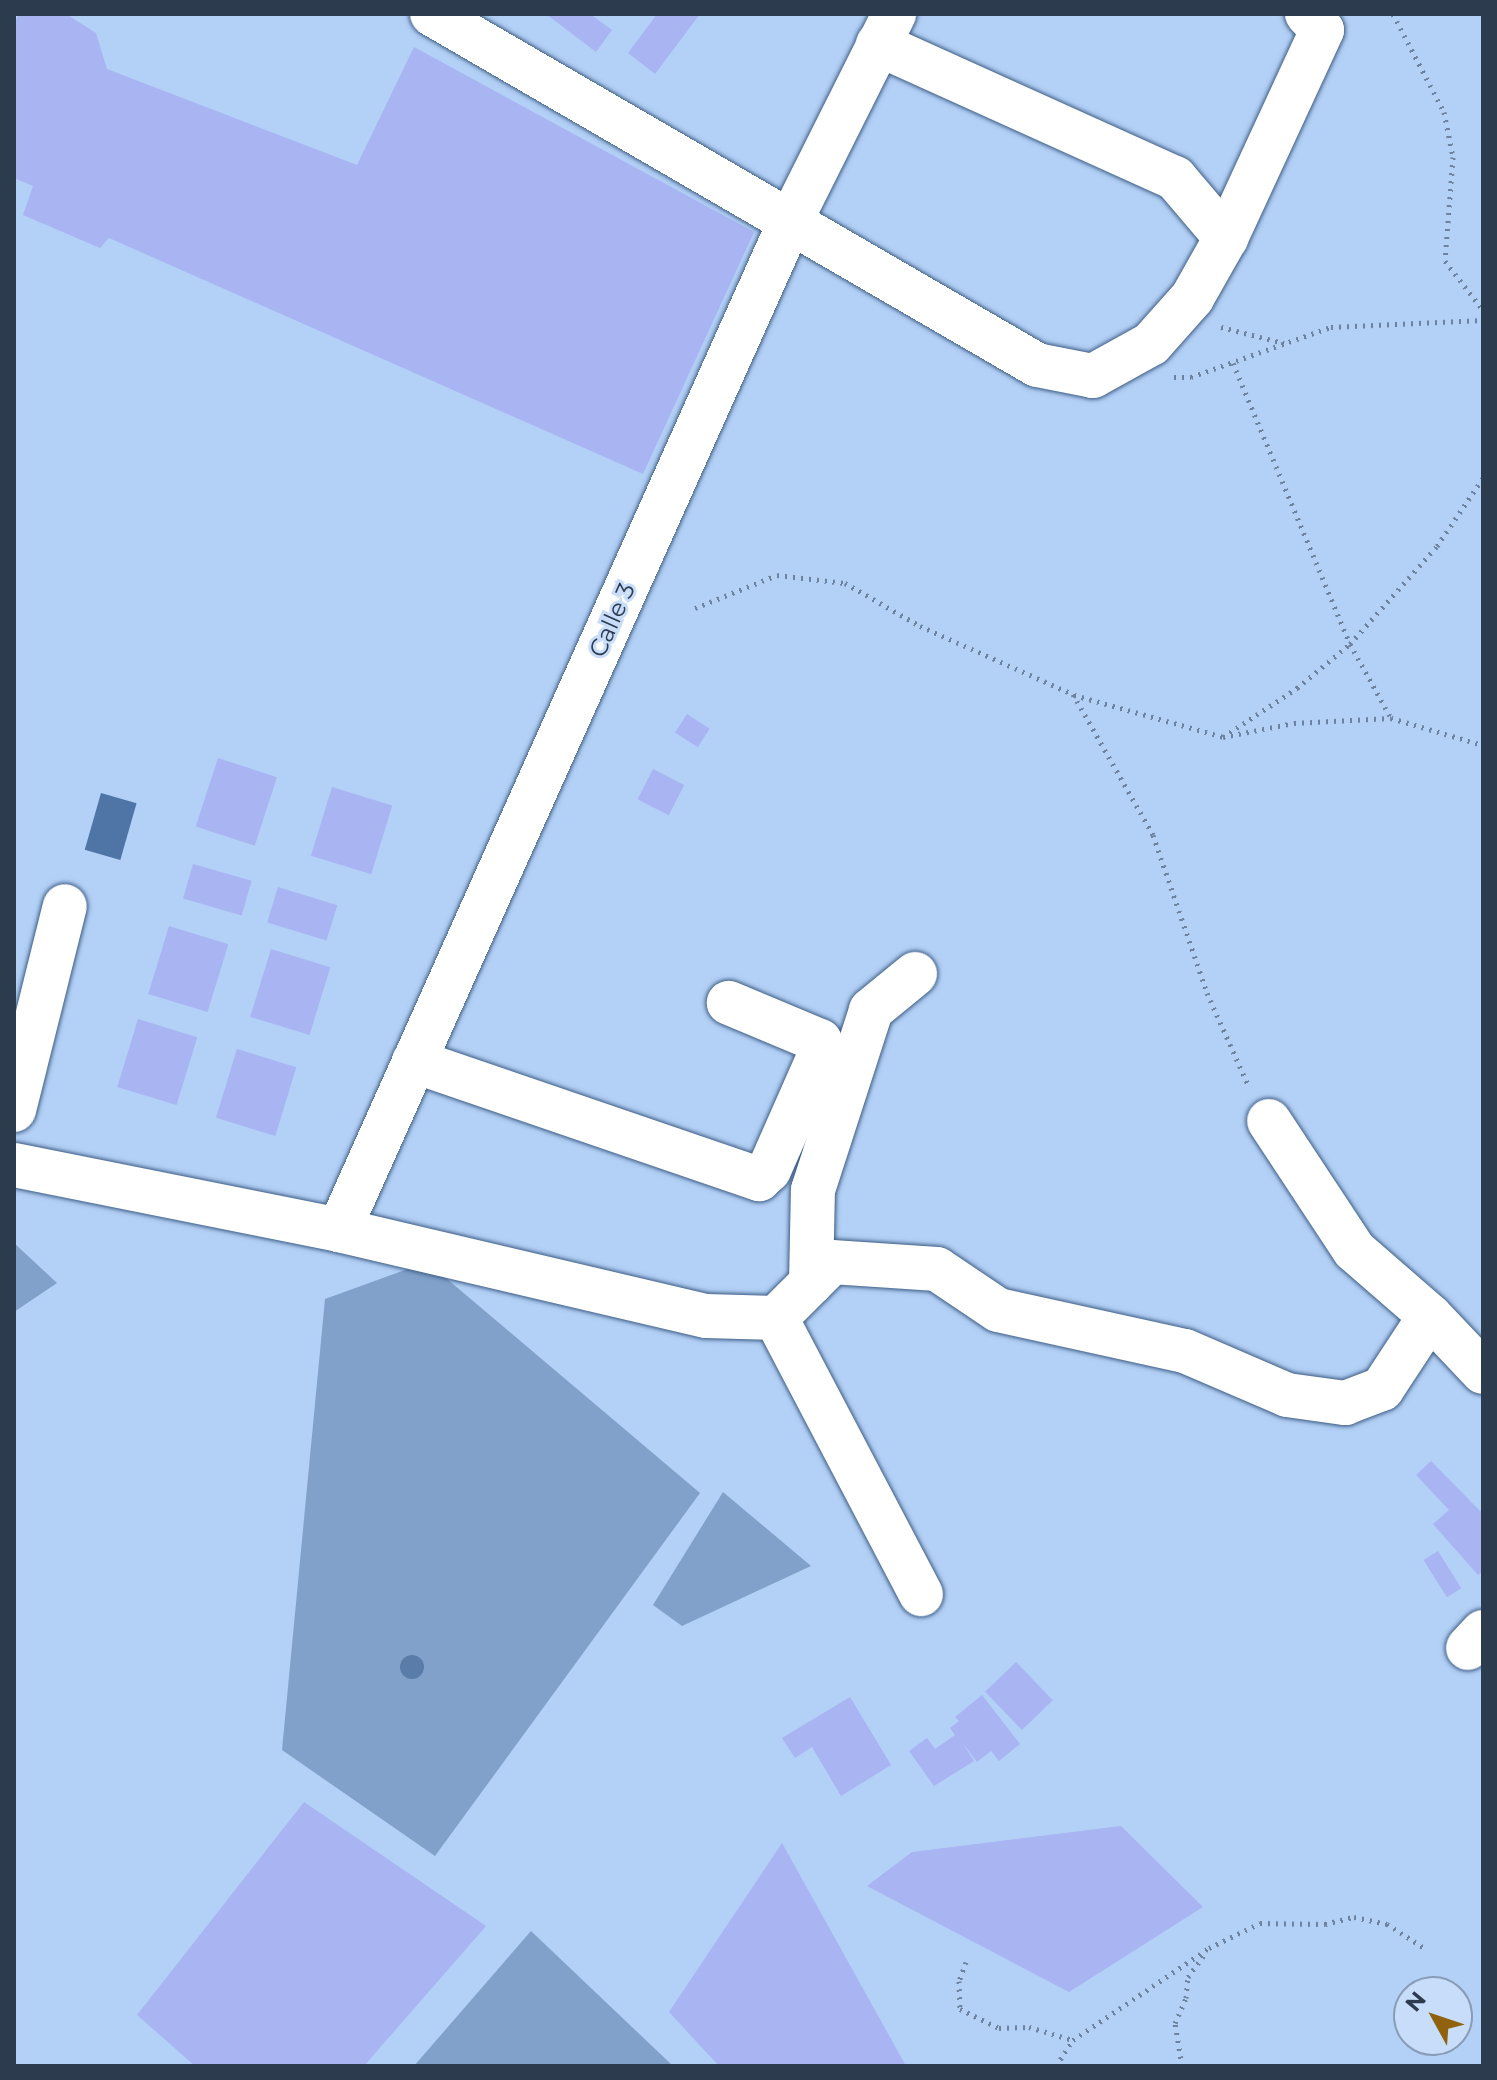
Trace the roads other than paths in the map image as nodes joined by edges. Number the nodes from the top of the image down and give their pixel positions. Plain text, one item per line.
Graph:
1 (432, 14) edge
2 (1324, 19) edge
3 (886, 29) edge
4 (790, 222) junction
5 (1226, 238) junction
6 (65, 906) dead end
7 (915, 974) dead end
8 (729, 1003) dead end
9 (414, 1061) junction
10 (14, 1110) edge
11 (1269, 1121) road end
12 (14, 1165) edge
13 (339, 1230) junction
14 (811, 1283) junction
15 (1430, 1316) junction
16 (776, 1318) junction
17 (1483, 1372) edge
18 (921, 1594) dead end

1 - 4 street
2 - 5 street
3 - 4 street, Calle 3
3 - 5 street
4 - 5 street
4 - 9 street, Calle 3
6 - 10 street
7 - 14 street
8 - 9 street
9 - 13 street, Calle 3
11 - 15 street
12 - 13 street
13 - 16 street
14 - 15 street
14 - 16 street
15 - 17 street
16 - 18 street

